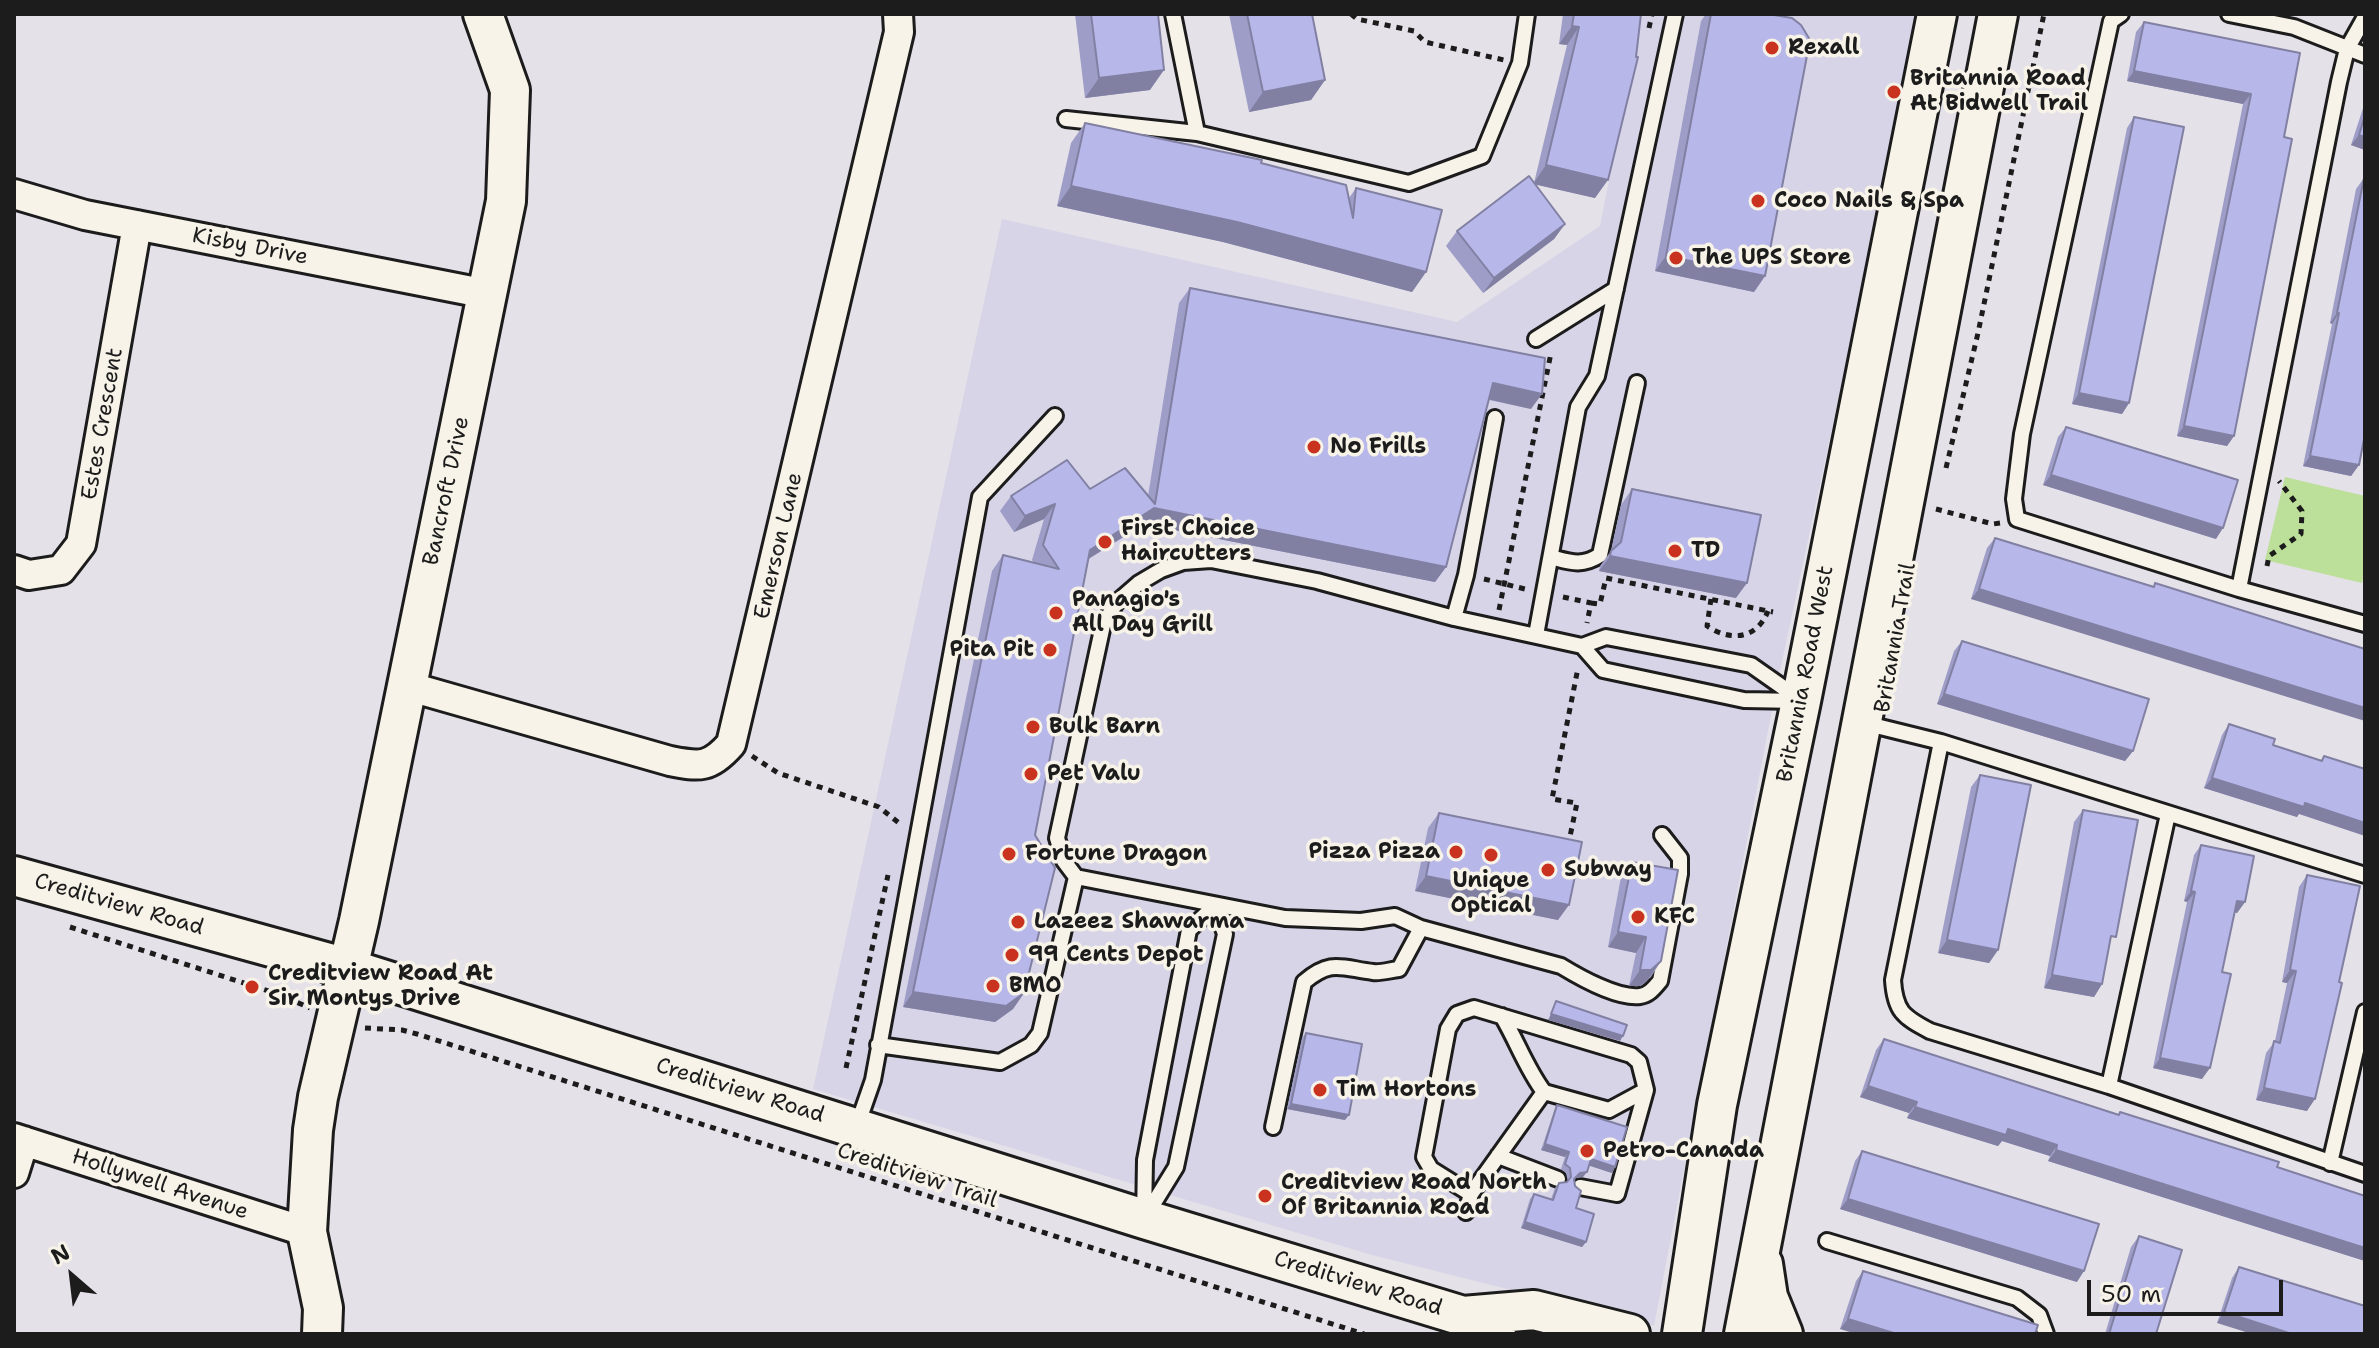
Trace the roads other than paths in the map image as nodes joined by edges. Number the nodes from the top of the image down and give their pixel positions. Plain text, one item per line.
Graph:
1 (483, 14) edge
2 (898, 14) edge
3 (1173, 14) edge
4 (1527, 14) edge
5 (1675, 14) edge
6 (1937, 14) edge
7 (1998, 14) edge
8 (2121, 14) edge
9 (2229, 14) edge
10 (2365, 17) edge
11 (2347, 49) junction
12 (2365, 55) edge
13 (1066, 119) dead end
14 (1197, 133) junction
15 (14, 194) edge
16 (137, 225) junction
17 (1616, 289) junction
18 (487, 294) junction
19 (1536, 339) dead end
20 (1637, 383) dead end
21 (1055, 416) dead end
22 (1495, 418) dead end
23 (1551, 557) junction
24 (14, 570) edge
25 (2239, 589) junction
26 (1454, 618) junction
27 (2365, 624) edge
28 (1536, 635) junction
29 (1582, 646) junction
30 (407, 686) junction
31 (1801, 701) junction
32 (1863, 723) junction
33 (1941, 742) junction
34 (2168, 814) junction
35 (1662, 835) dead end
36 (2365, 875) edge
37 (14, 876) edge
38 (1076, 877) junction
39 (1215, 906) junction
40 (1421, 928) junction
41 (347, 968) junction
42 (2365, 1012) edge
43 (1502, 1016) junction
44 (878, 1045) junction
45 (2109, 1086) junction
46 (1646, 1090) junction
47 (1544, 1092) junction
48 (1273, 1127) dead end
49 (856, 1128) junction
50 (19, 1140) edge
51 (1498, 1156) junction
52 (2330, 1163) junction
53 (14, 1173) edge
54 (2365, 1174) edge
55 (1558, 1179) dead end
56 (1580, 1187) edge
57 (1471, 1194) junction
58 (1466, 1212) dead end
59 (1144, 1219) junction
60 (307, 1232) junction
61 (1827, 1241) dead end
62 (1760, 1248) junction
63 (1463, 1316) junction
64 (322, 1334) edge
65 (1496, 1334) edge
66 (1630, 1334) edge
67 (1682, 1334) edge
68 (1744, 1334) edge
69 (1783, 1334) edge
70 (2046, 1334) edge

1 - 18 main road, Bancroft Drive
2 - 30 street, Emerson Lane
3 - 14 lane
4 - 14 lane
5 - 17 lane
6 - 31 main road, Britannia Road West
7 - 32 main road
8 - 25 lane
9 - 11 lane
10 - 11 lane
11 - 12 lane
11 - 25 lane
13 - 14 lane
15 - 16 street, Kisby Drive
16 - 18 street, Kisby Drive
16 - 24 street, Estes Crescent
17 - 19 lane
17 - 23 lane
18 - 30 main road, Bancroft Drive
20 - 23 lane
21 - 44 lane
22 - 26 lane
23 - 28 lane
25 - 27 lane
26 - 28 lane
26 - 38 lane
28 - 29 lane
29 - 31 lane
29 - 31 lane
30 - 41 main road, Bancroft Drive
31 - 67 main road, Britannia Road West
32 - 33 lane
32 - 62 main road
33 - 34 lane
33 - 45 lane
34 - 36 lane
34 - 45 lane
35 - 40 lane
37 - 41 main road, Creditview Road
38 - 39 lane
38 - 44 lane
39 - 40 lane
39 - 59 lane
39 - 59 lane
40 - 48 lane
41 - 49 main road, Creditview Road
41 - 60 main road, Bancroft Drive
42 - 52 lane
43 - 46 lane
43 - 47 lane
43 - 57 lane
44 - 49 lane
45 - 52 lane
46 - 47 lane
46 - 56 lane
47 - 51 lane
49 - 59 main road, Creditview Road
50 - 53 street
50 - 60 street, Hollywell Avenue
51 - 55 lane
51 - 57 lane
52 - 54 lane
57 - 58 lane
59 - 63 main road, Creditview Road
60 - 64 main road, Bancroft Drive
61 - 70 lane
62 - 68 main road
62 - 69 main road
63 - 65 main road, Creditview Road
63 - 66 main road, Creditview Road

